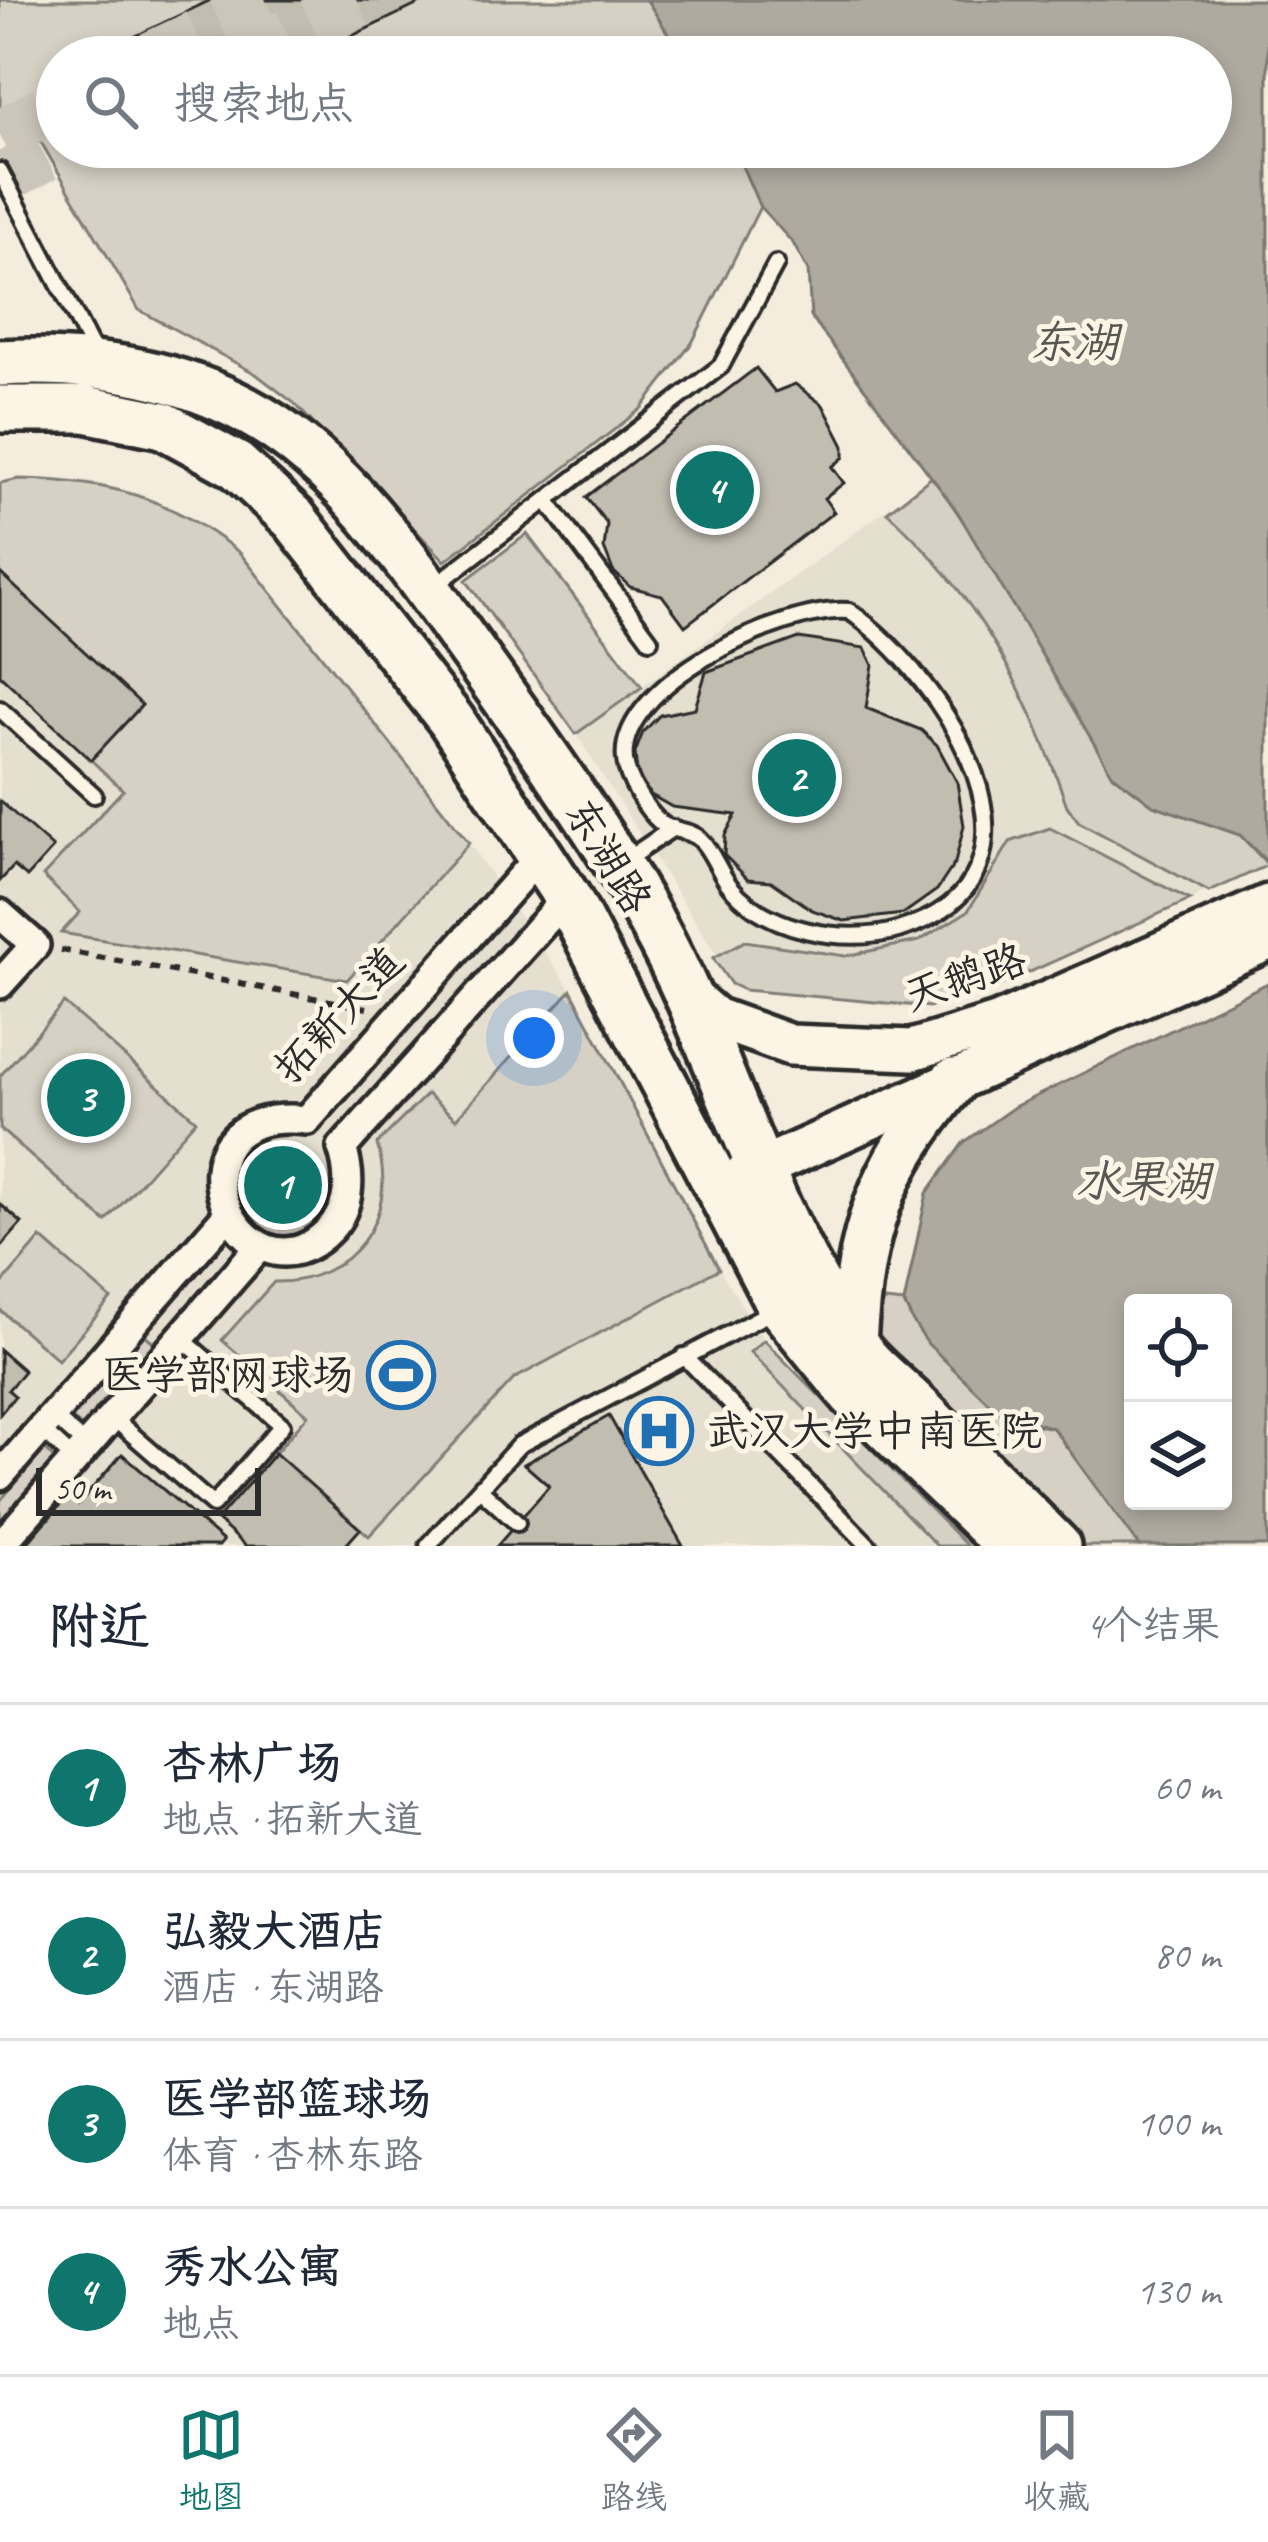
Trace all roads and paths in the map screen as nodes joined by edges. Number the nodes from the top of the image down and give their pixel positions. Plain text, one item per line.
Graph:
1 (0, 171) edge
2 (776, 264) dead end
3 (0, 363) edge
4 (100, 364) junction
5 (0, 409) edge
6 (547, 501) junction
7 (428, 591) junction
8 (650, 640) dead end
9 (0, 709) edge
10 (94, 795) dead end
11 (674, 828) junction
12 (541, 854) junction
13 (616, 866) junction
14 (567, 897) junction
15 (0, 914) edge
16 (1257, 928) edge
17 (34, 945) junction
18 (0, 984) edge
19 (688, 995) junction
20 (400, 1014) junction
21 (953, 1082) junction
22 (761, 1169) junction
23 (718, 1187) junction
24 (227, 1215) junction
25 (260, 1246) junction
26 (780, 1306) junction
27 (181, 1338) junction
28 (853, 1343) junction
29 (685, 1356) junction
30 (112, 1418) junction
31 (47, 1422) junction
32 (81, 1453) junction
33 (0, 1476) edge
34 (480, 1489) junction
35 (518, 1523) dead end
36 (0, 1546) edge
37 (428, 1546) edge
38 (869, 1546) edge
39 (1009, 1546) edge
40 (1057, 1546) edge

1 - 4 lane
2 - 6 lane
3 - 4 main road, 东湖路
4 - 7 main road, 东湖路
5 - 12 main road, 东湖路
6 - 7 lane
6 - 8 lane
7 - 13 main road, 东湖路
9 - 10 lane
11 - 11 lane
11 - 13 lane
12 - 14 main road, 东湖路
12 - 20 street, 拓新大道
13 - 19 main road, 东湖路
14 - 23 main road, 东湖路
14 - 25 street
15 - 17 street
16 - 19 main road, 天鹅路
16 - 21 main road, 天鹅路
17 - 18 street
17 - 20 path
19 - 22 main road, 东湖路
20 - 24 street, 拓新大道
21 - 22 main road, 天鹅路
21 - 28 main road
22 - 23 main road, 天鹅路
22 - 28 main road, 东湖路
23 - 26 main road, 东湖路
24 - 25 street
24 - 31 street
25 - 27 street
26 - 29 lane
26 - 39 main road, 东湖路
27 - 30 street
27 - 30 lane
28 - 40 main road, 东湖路
29 - 34 lane
29 - 38 lane
30 - 32 street
31 - 32 lane
31 - 33 street
32 - 36 street
34 - 35 lane
34 - 37 lane

